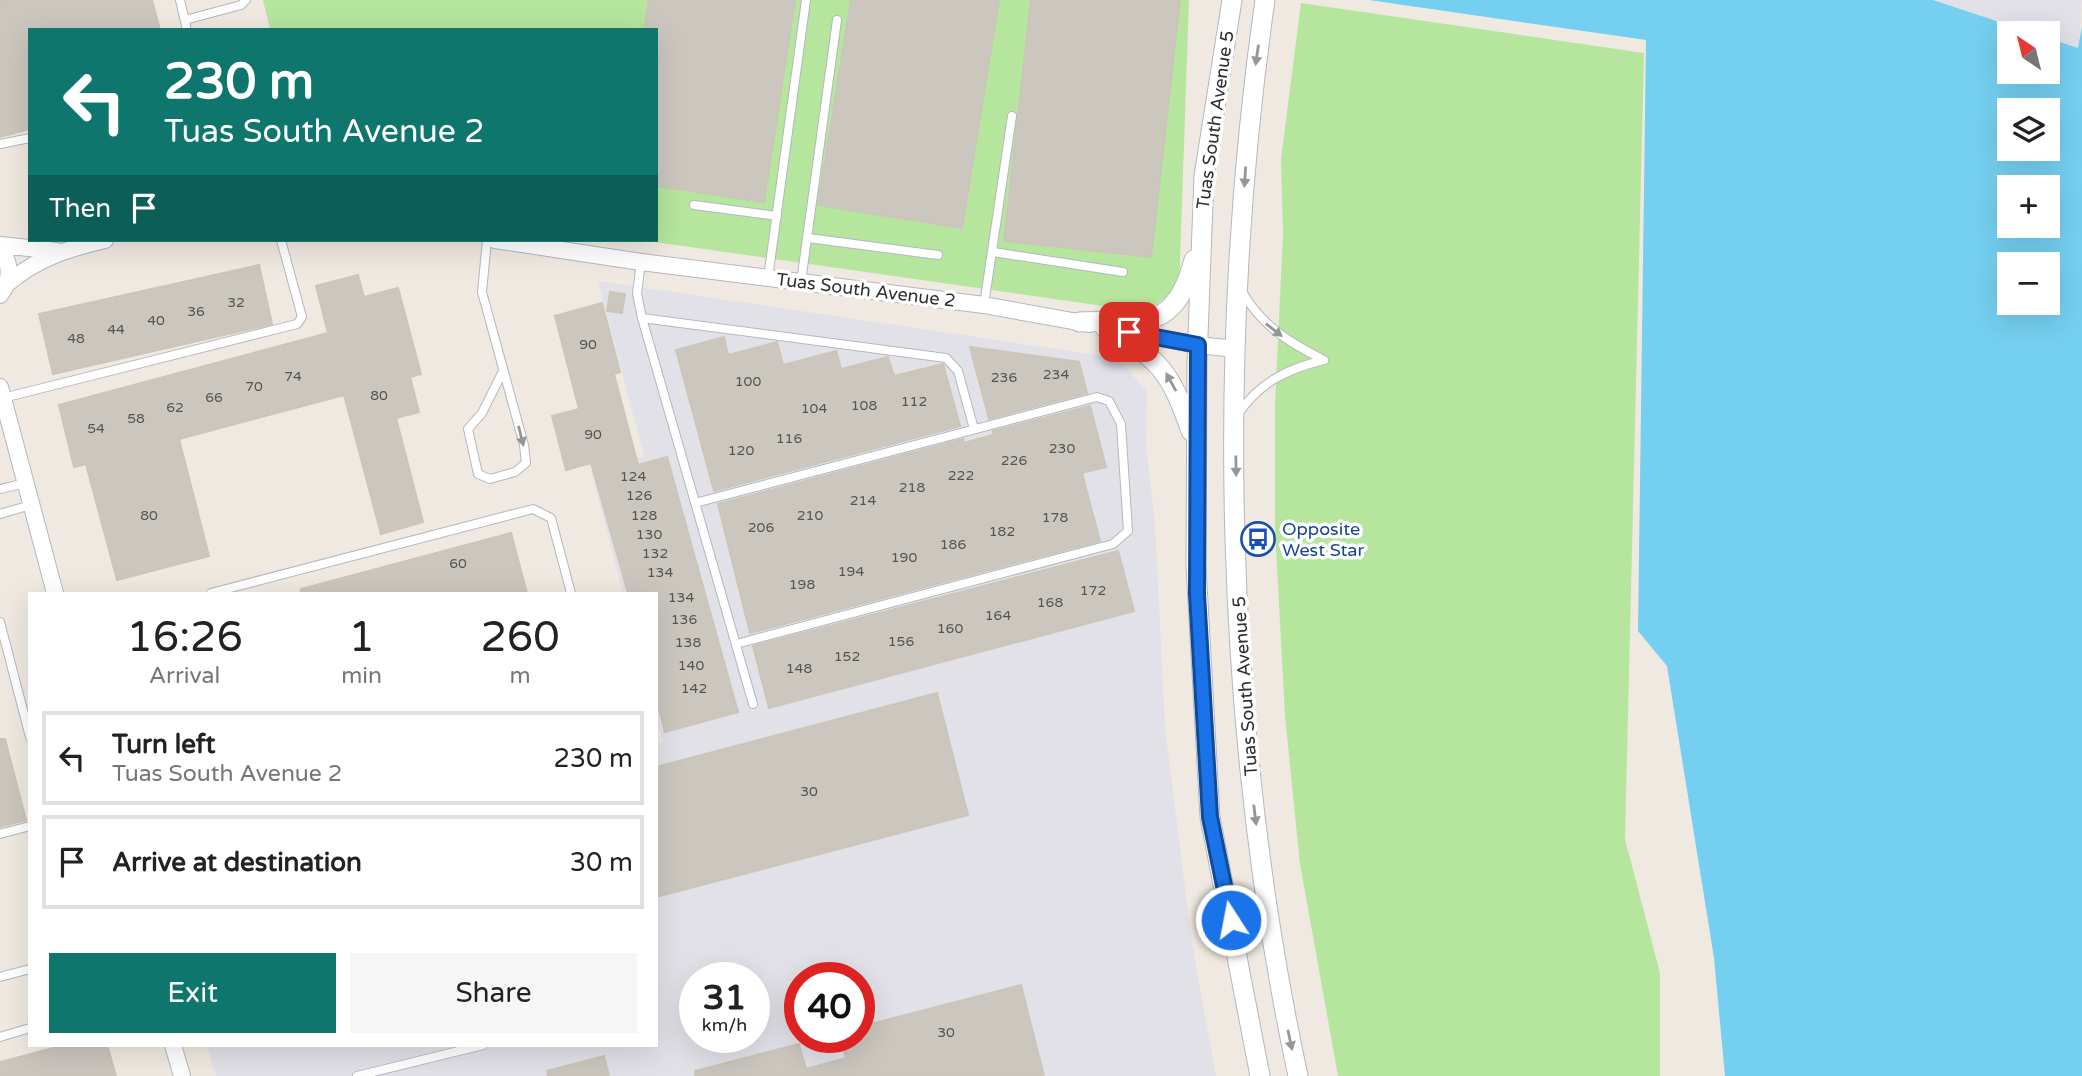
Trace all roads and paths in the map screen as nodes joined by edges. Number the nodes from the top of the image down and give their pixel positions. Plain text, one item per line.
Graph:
1 (180, 0) edge
2 (246, 0) edge
3 (806, 0) edge
4 (1233, 0) edge
5 (1265, 0) edge
6 (185, 20) junction
7 (837, 20) dead end
8 (187, 28) edge
9 (1012, 116) dead end
10 (28, 138) edge
11 (0, 144) edge
12 (694, 205) dead end
13 (777, 216) junction
14 (808, 239) junction
15 (96, 242) edge
16 (282, 242) edge
17 (487, 242) edge
18 (508, 242) edge
19 (1201, 243) junction
20 (0, 247) edge
21 (57, 251) junction
22 (993, 252) junction
23 (937, 255) dead end
24 (641, 262) junction
25 (1123, 272) dead end
26 (768, 278) junction
27 (801, 282) junction
28 (1238, 284) junction
29 (2, 293) edge
30 (984, 305) junction
31 (642, 318) junction
32 (1079, 322) junction
33 (1105, 328) junction
34 (1198, 345) junction
35 (1236, 349) junction
36 (503, 370) junction
37 (1, 392) edge
38 (1235, 417) junction
39 (974, 429) junction
40 (1196, 445) junction
41 (26, 483) junction
42 (0, 489) edge
43 (695, 503) junction
44 (31, 505) junction
45 (0, 514) edge
46 (55, 592) edge
47 (215, 592) edge
48 (571, 592) edge
49 (0, 622) edge
50 (736, 644) junction
51 (12, 668) junction
52 (0, 671) edge
53 (753, 704) dead end
54 (28, 729) edge
55 (28, 827) edge
56 (0, 834) edge
57 (28, 970) edge
58 (0, 977) edge
59 (28, 1029) edge
60 (0, 1037) edge
61 (174, 1047) edge
62 (475, 1047) edge
63 (182, 1076) edge
64 (357, 1076) edge
65 (1260, 1076) edge
66 (1298, 1076) edge

1 - 6 lane
2 - 6 lane
3 - 13 lane
4 - 19 street, Tuas South Avenue 5
5 -> 28 street, Tuas South Avenue 5
6 - 8 lane
7 - 14 lane
9 - 22 lane
10 - 11 lane
12 - 13 lane
13 - 26 lane
14 - 23 lane
14 - 27 lane
15 - 21 street
16 - 37 lane
17 - 36 lane
18 - 24 street, Tuas South Avenue 2
19 - 32 street
19 - 34 street, Tuas South Avenue 5
20 - 21 street
20 - 29 street
21 - 29 street
22 - 25 lane
22 - 30 lane
24 - 26 street, Tuas South Avenue 2
24 - 31 lane
26 - 27 street, Tuas South Avenue 2
27 - 30 street, Tuas South Avenue 2
28 - 35 street, Tuas South Avenue 5
28 -> 38 lane
30 - 32 street, Tuas South Avenue 2
31 - 39 lane
31 - 43 lane
32 - 33 street, Tuas South Avenue 2
33 - 34 street, Tuas South Avenue 2
40 -> 33 street
34 - 35 street, Tuas South Avenue 2
34 - 40 street, Tuas South Avenue 5
35 - 38 street, Tuas South Avenue 5
36 -> 36 lane
37 - 41 street
38 -> 66 street, Tuas South Avenue 5
39 - 43 lane
39 - 50 lane
40 - 65 street, Tuas South Avenue 5
41 - 42 lane
41 - 44 street
43 - 50 lane
44 - 45 lane
44 - 46 street
47 - 48 lane
49 - 51 lane
50 - 53 lane
51 - 52 lane
51 - 54 lane
55 - 56 lane
57 - 58 lane
59 - 60 lane
61 - 63 street
62 - 64 lane

